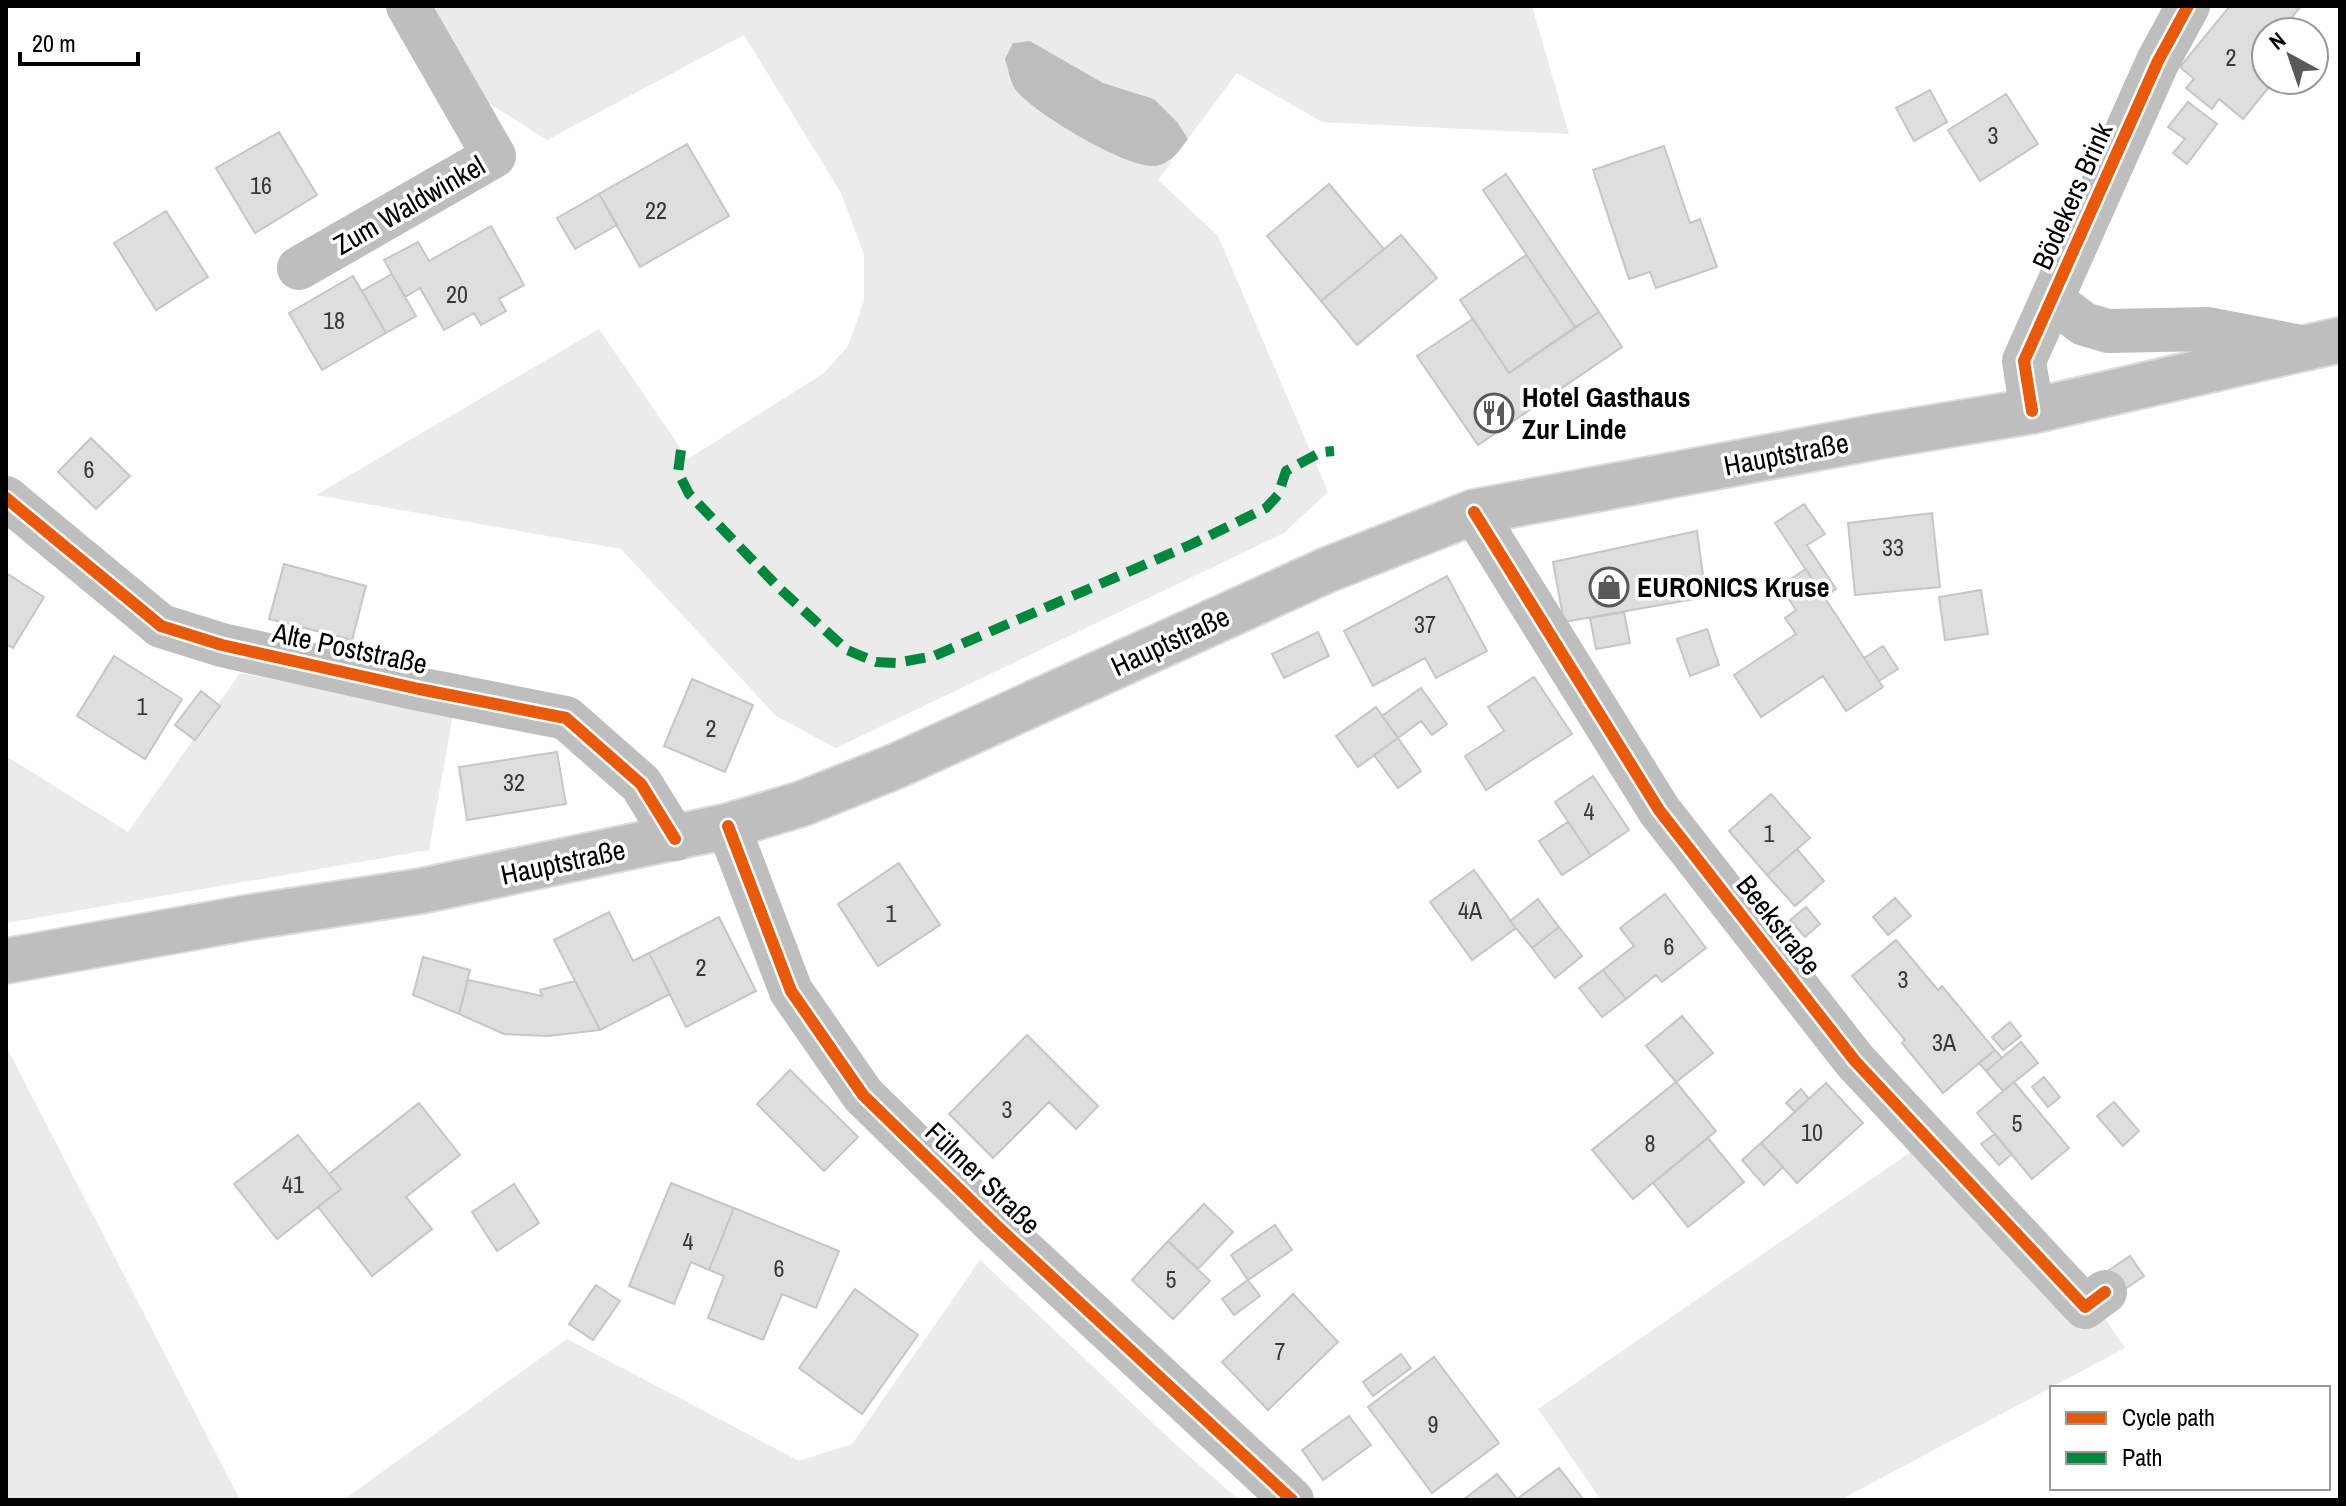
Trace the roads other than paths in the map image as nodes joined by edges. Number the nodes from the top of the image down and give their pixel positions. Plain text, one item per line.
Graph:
1 (408, 6) edge
2 (2188, 6) edge
3 (299, 268) dead end
4 (2052, 300) junction
5 (2323, 344) edge
6 (2032, 411) junction
7 (6, 498) edge
8 (1474, 512) junction
9 (728, 826) junction
10 (675, 839) junction
11 (6, 961) edge
12 (2105, 1292) dead end
13 (1292, 1500) edge

1 - 3 street, Zum Waldwinkel
2 - 4 street, Bödekers Brink
4 - 5 street, Bödekers Brink
4 - 6 street, Bödekers Brink
5 - 6 street, Hauptstraße
6 - 8 street, Hauptstraße
7 - 10 street, Alte Poststraße
8 - 9 street, Hauptstraße
8 - 12 street, Beekstraße
9 - 10 street, Hauptstraße
9 - 13 street, Fülmer Straße
10 - 11 street, Hauptstraße

